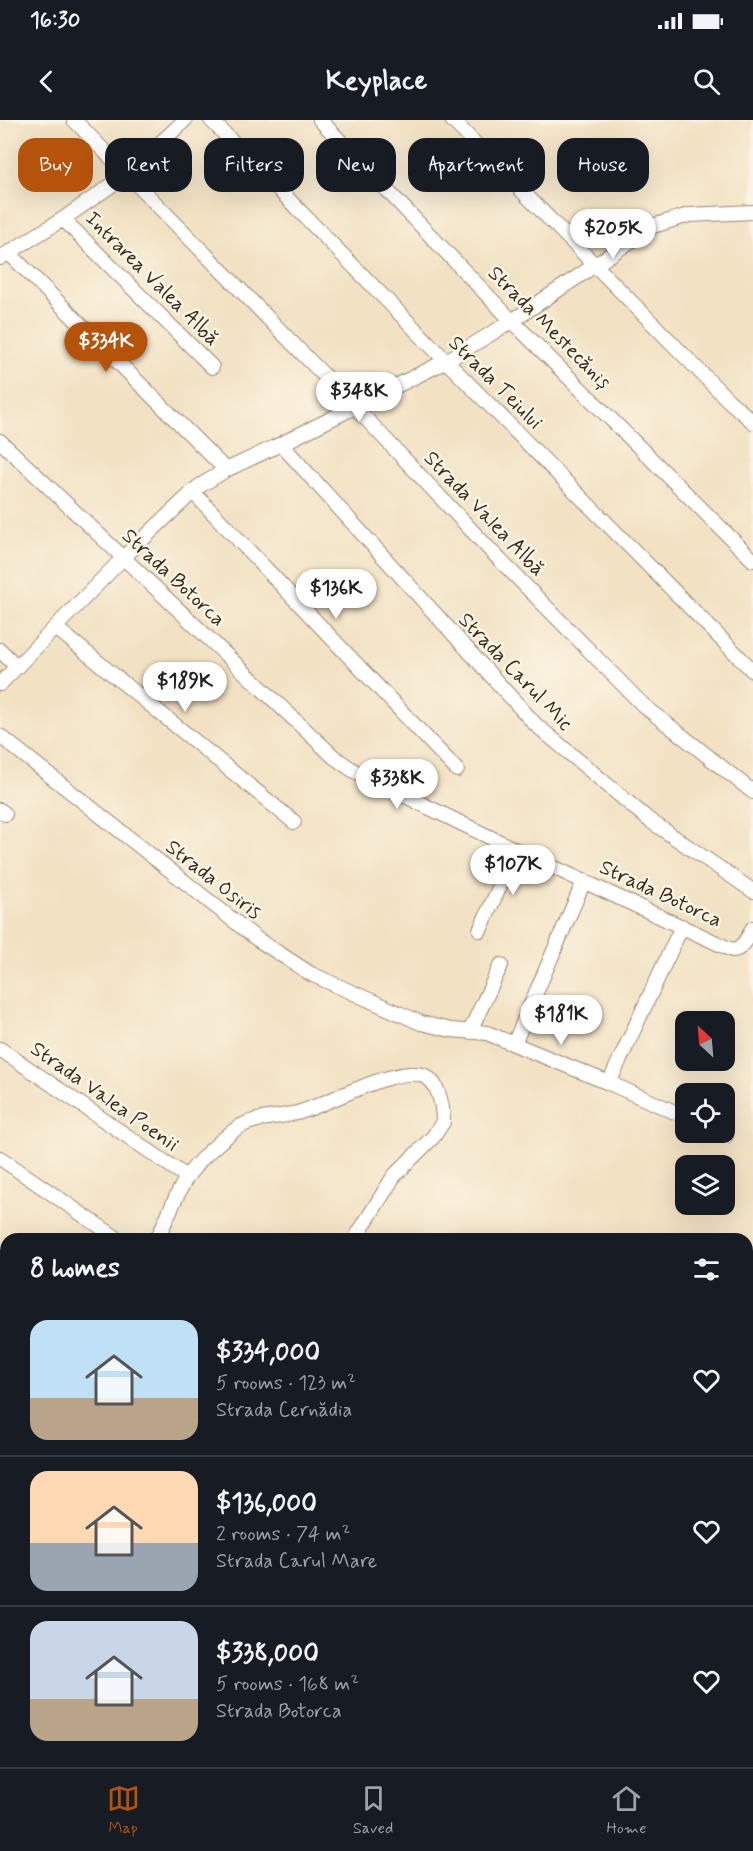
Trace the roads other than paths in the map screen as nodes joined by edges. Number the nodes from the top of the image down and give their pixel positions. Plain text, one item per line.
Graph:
1 (74, 120) edge
2 (185, 120) edge
3 (211, 120) edge
4 (320, 120) edge
5 (452, 120) edge
6 (165, 138) edge
7 (105, 152) edge
8 (105, 189) edge
9 (144, 192) edge
10 (753, 212) edge
11 (63, 219) junction
12 (5, 255) edge
13 (595, 265) junction
14 (512, 321) junction
15 (446, 361) junction
16 (212, 367) dead end
17 (354, 407) junction
18 (753, 422) edge
19 (0, 441) edge
20 (281, 444) junction
21 (226, 470) junction
22 (192, 491) junction
23 (123, 558) junction
24 (753, 560) edge
25 (56, 628) junction
26 (0, 650) edge
27 (17, 667) junction
28 (753, 671) edge
29 (0, 684) edge
30 (0, 736) edge
31 (457, 770) dead end
32 (753, 792) edge
33 (294, 822) dead end
34 (516, 850) junction
35 (584, 881) junction
36 (753, 891) edge
37 (682, 926) junction
38 (753, 928) edge
39 (480, 930) dead end
40 (501, 965) dead end
41 (470, 1031) junction
42 (514, 1044) junction
43 (0, 1049) edge
44 (609, 1083) junction
45 (675, 1112) edge
46 (0, 1158) edge
47 (188, 1177) junction
48 (109, 1233) edge
49 (160, 1233) edge
50 (359, 1233) edge

1 - 7 street, Strada Valea Albă
2 - 6 street
3 - 15 street, Strada Teiului
4 - 14 street, Strada Mestecăniș
5 - 13 street
8 - 11 street
9 - 17 street, Strada Valea Albă
10 - 13 street
11 - 12 street
11 - 16 street, Intrarea Valea Albă
12 - 21 street
13 - 14 street
13 - 18 street
14 - 15 street
14 - 24 street, Strada Mestecăniș
15 - 17 street
15 - 28 street, Strada Teiului
17 - 20 street
17 - 32 street, Strada Valea Albă
19 - 23 street, Strada Botorca
20 - 21 street
20 - 36 street, Strada Carul Mic
21 - 22 street
22 - 23 street
22 - 31 street
23 - 25 street
23 - 34 street, Strada Botorca
25 - 27 street
25 - 33 street
26 - 27 street
27 - 29 street
30 - 41 street, Strada Osiris
34 - 35 street, Strada Botorca
34 - 39 street
35 - 37 street, Strada Botorca
35 - 42 street
37 - 38 street, Strada Botorca
37 - 44 street
40 - 41 street
41 - 42 street, Strada Osiris
42 - 44 street, Strada Osiris
43 - 47 street, Strada Valea Poenii
44 - 45 street, Strada Osiris
46 - 48 street
47 - 49 street
47 - 50 street

